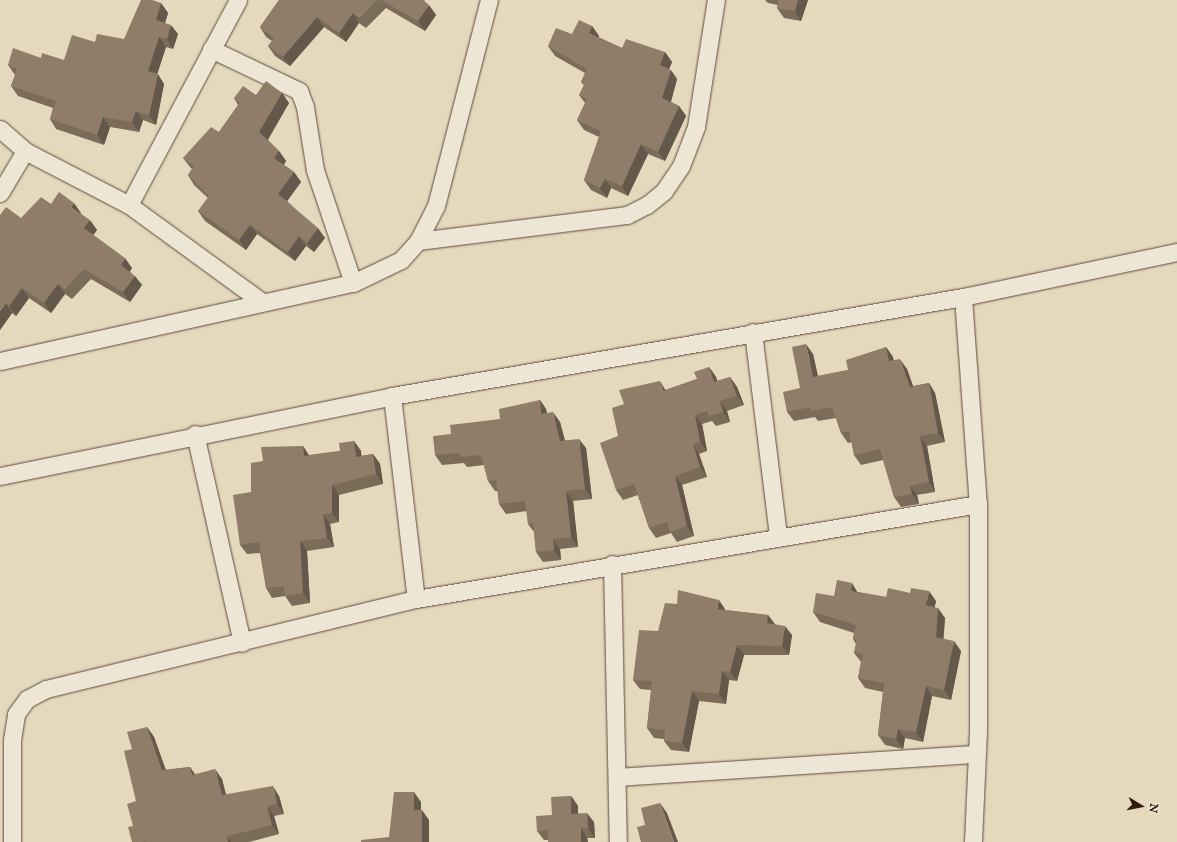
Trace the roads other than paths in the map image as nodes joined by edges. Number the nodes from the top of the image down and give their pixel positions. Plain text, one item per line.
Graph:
1 (238, 0) edge
2 (489, 0) edge
3 (716, 0) edge
4 (211, 49) junction
5 (0, 129) edge
6 (25, 151) junction
7 (0, 193) edge
8 (129, 205) junction
9 (418, 241) junction
10 (1177, 252) edge
11 (353, 283) junction
12 (963, 297) junction
13 (262, 302) junction
14 (753, 332) junction
15 (0, 361) edge
16 (392, 396) junction
17 (195, 434) junction
18 (0, 476) edge
19 (978, 504) junction
20 (778, 537) junction
21 (612, 564) junction
22 (416, 599) junction
23 (242, 643) junction
24 (976, 754) junction
25 (617, 777) junction
26 (12, 842) edge
27 (618, 842) edge
28 (973, 842) edge

1 - 4 street
2 - 9 street
3 - 9 street
4 - 8 street
4 - 11 street
5 - 6 street
6 - 7 street
6 - 8 street
8 - 13 street
9 - 11 street
10 - 12 street
11 - 13 street
12 - 14 street
12 - 19 street
13 - 15 street
14 - 16 street
14 - 20 street
16 - 17 street
16 - 22 street
17 - 18 street
17 - 23 street
19 - 20 street
19 - 24 street
20 - 21 street
21 - 22 street
21 - 25 street
22 - 23 street
23 - 26 street
24 - 25 street
24 - 28 street
25 - 27 street

